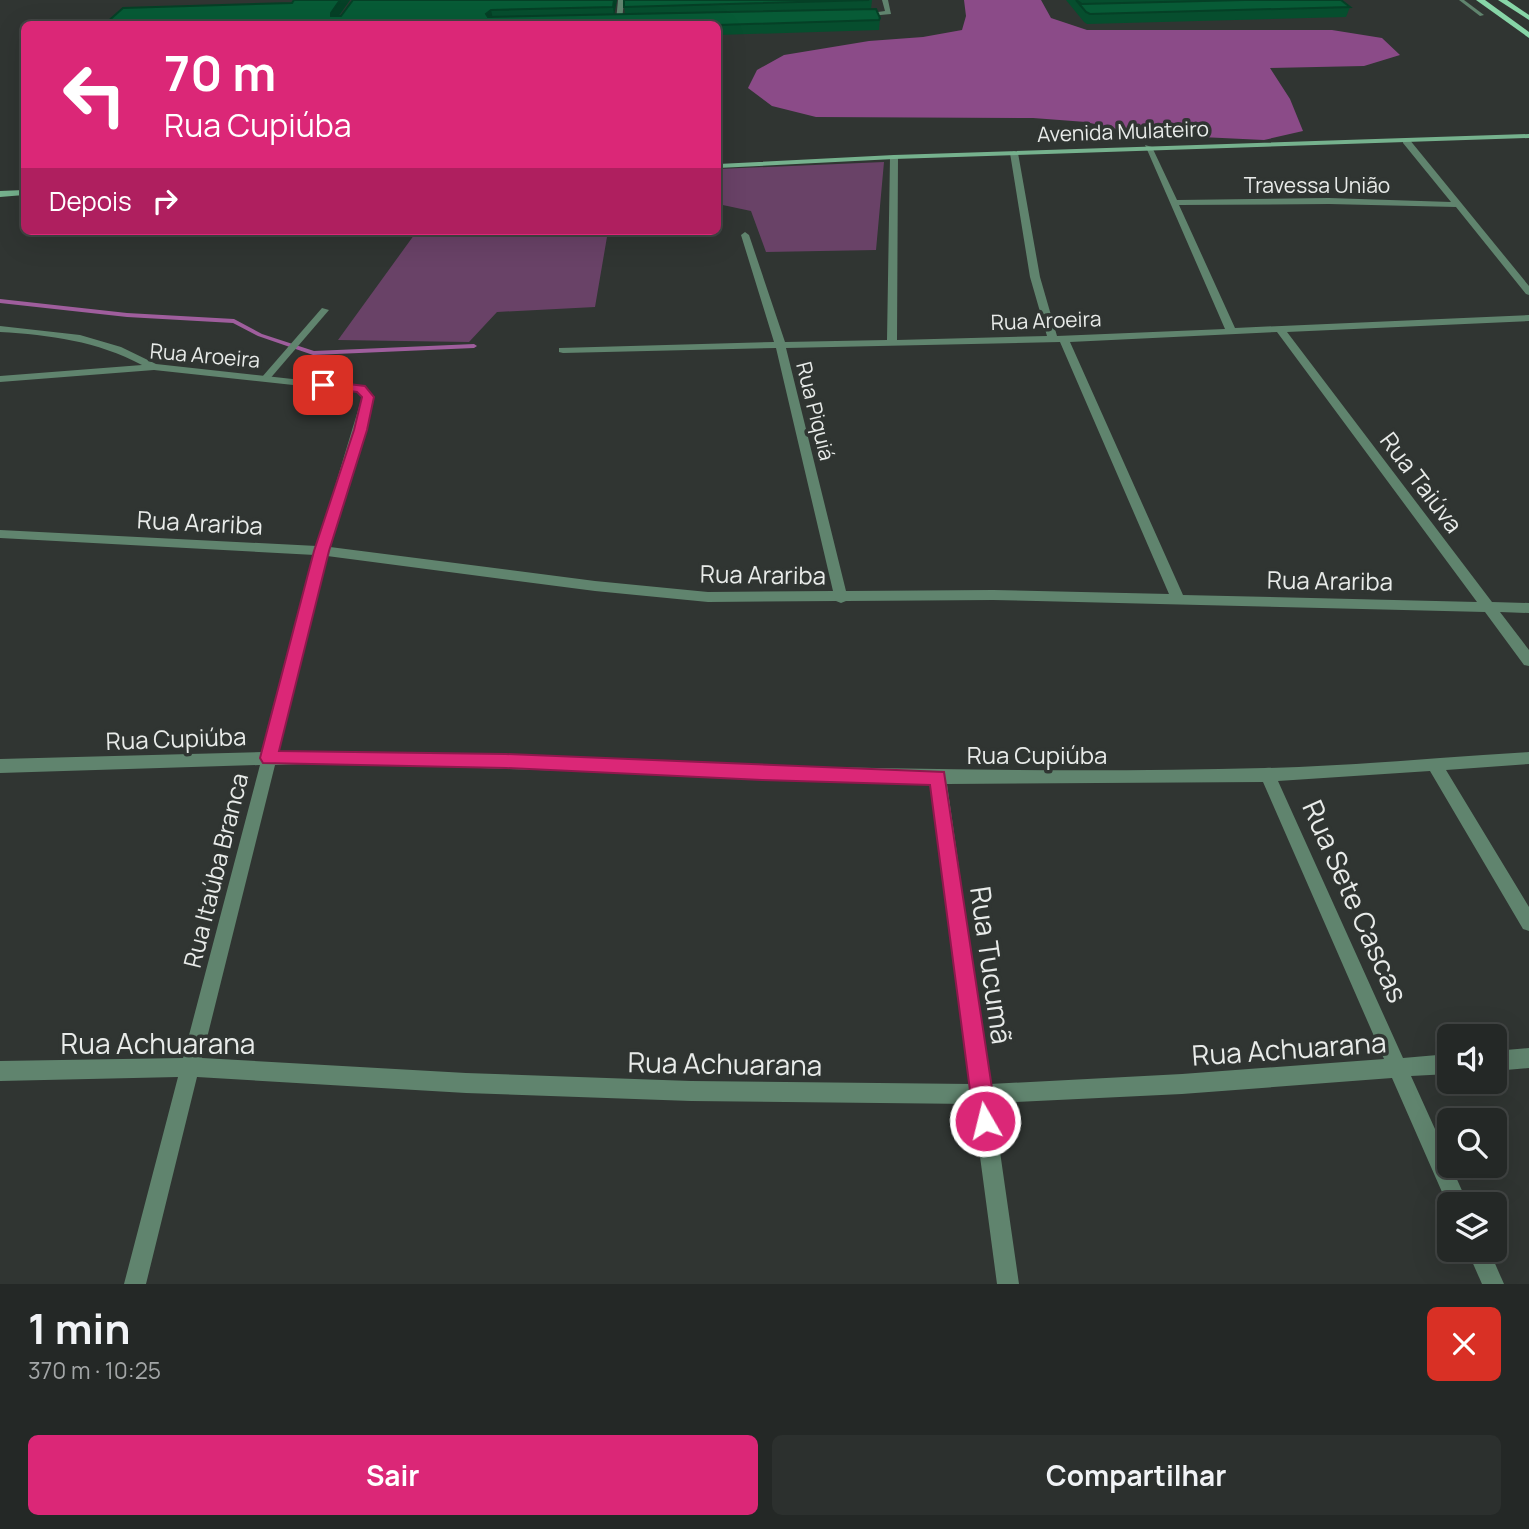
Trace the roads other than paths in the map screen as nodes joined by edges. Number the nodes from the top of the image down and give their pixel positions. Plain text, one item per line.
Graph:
1 (621, 0) edge
2 (885, 0) edge
3 (1461, 0) edge
4 (1480, 0) edge
5 (1503, 0) edge
6 (852, 15) edge
7 (1482, 15) dead end
8 (1529, 18) edge
9 (619, 21) joint
10 (633, 21) edge
11 (1529, 36) edge
12 (1529, 136) edge
13 (1406, 141) junction
14 (1148, 147) junction
15 (1014, 153) junction
16 (894, 156) junction
17 (721, 166) edge
18 (21, 193) edge
19 (0, 194) edge
20 (1174, 203) junction
21 (1460, 205) junction
22 (745, 235) dead end
23 (1529, 292) edge
24 (325, 310) dead end
25 (1529, 318) edge
26 (0, 329) edge
27 (1280, 329) junction
28 (1233, 332) junction
29 (1059, 339) junction
30 (892, 344) junction
31 (781, 347) junction
32 (563, 351) dead end
33 (154, 368) junction
34 (0, 379) edge
35 (265, 379) junction
36 (360, 430) joint
37 (0, 534) edge
38 (322, 551) junction
39 (841, 598) junction
40 (1178, 599) junction
41 (1489, 606) junction
42 (1529, 608) edge
43 (1529, 661) edge
44 (269, 758) junction
45 (1529, 758) edge
46 (1434, 764) junction
47 (0, 766) edge
48 (1268, 775) junction
49 (938, 777) junction
50 (1529, 923) edge
51 (1529, 1058) edge
52 (1507, 1060) edge
53 (1437, 1065) edge
54 (190, 1068) junction
55 (1398, 1068) junction
56 (0, 1071) edge
57 (981, 1094) junction
58 (1453, 1192) edge
59 (1483, 1262) edge
60 (135, 1284) edge
61 (1008, 1284) edge
62 (1493, 1284) edge

1 - 9 street
2 - 6 street
3 - 7 lane
4 - 11 main road
5 - 8 main road
9 - 10 street
12 - 13 street, Avenida Mulateiro
13 - 14 street, Avenida Mulateiro
13 - 21 street
14 - 15 street, Avenida Mulateiro
14 - 20 street
15 - 16 street, Avenida Mulateiro
15 - 29 street
16 - 17 street, Avenida Mulateiro
16 - 30 street
18 - 19 street
20 - 21 street, Travessa União
20 - 28 street
21 - 23 street
22 - 31 street, Rua Piquiá
24 - 35 lane
25 - 27 street, Rua Aroeira
26 - 33 street
27 - 28 street, Rua Aroeira
27 - 41 street, Rua Taiúva
28 - 29 street, Rua Aroeira
29 - 30 street, Rua Aroeira
29 - 40 street
30 - 31 street, Rua Aroeira
31 - 32 street, Rua Aroeira
31 - 39 street, Rua Piquiá
33 - 34 street, Rua Aroeira
33 - 35 street, Rua Aroeira
35 - 36 street, Rua Aroeira
36 - 38 street, Rua Itaúba Branca
37 - 38 street, Rua Arariba
38 - 39 street, Rua Arariba
38 - 44 street, Rua Itaúba Branca
39 - 40 street, Rua Arariba
40 - 41 street, Rua Arariba
41 - 42 street, Rua Arariba
41 - 43 street, Rua Taiúva
44 - 47 street, Rua Cupiúba
44 - 49 street, Rua Cupiúba
44 - 54 street, Rua Itaúba Branca
45 - 46 street, Rua Cupiúba
46 - 48 street, Rua Cupiúba
46 - 50 street
48 - 49 street, Rua Cupiúba
48 - 55 street, Rua Sete Cascas
49 - 57 street, Rua Tucumã
51 - 52 street
53 - 55 street, Rua Achuarana
54 - 56 street, Rua Achuarana
54 - 57 street, Rua Achuarana
54 - 60 street, Rua Itaúba Branca
55 - 57 street, Rua Achuarana
55 - 58 street, Rua Sete Cascas
57 - 61 street, Rua Tucumã
59 - 62 street

